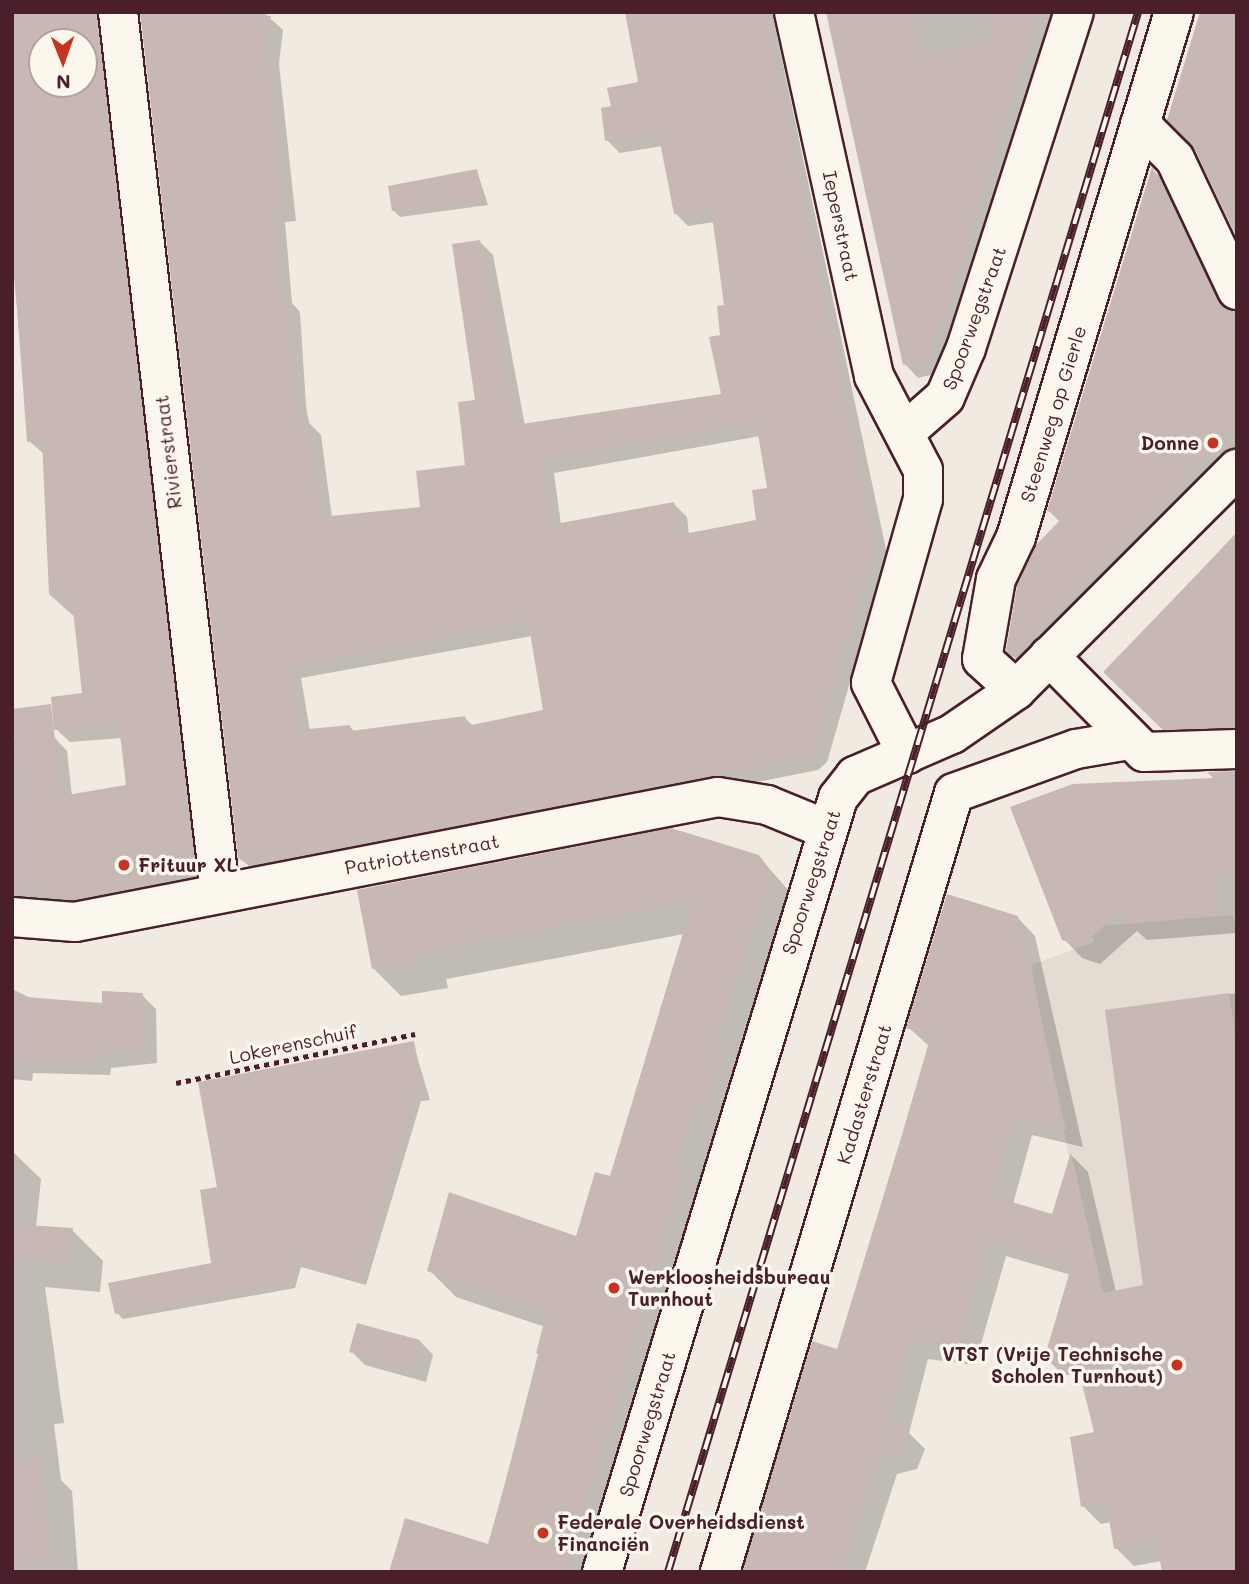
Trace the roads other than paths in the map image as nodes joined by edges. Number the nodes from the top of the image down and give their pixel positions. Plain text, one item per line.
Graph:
1 (118, 12) edge
2 (794, 12) edge
3 (1074, 12) edge
4 (1174, 12) edge
5 (1140, 124) junction
6 (1237, 290) edge
7 (905, 432) junction
8 (1237, 469) edge
9 (1049, 656) junction
10 (1016, 690) junction
11 (1129, 740) junction
12 (1237, 749) edge
13 (907, 754) junction
14 (828, 830) junction
15 (220, 891) junction
16 (12, 917) edge
17 (602, 1572) edge
18 (720, 1572) edge

1 - 15 street, Rivierstraat
2 - 7 street, Ieperstraat
3 - 7 street, Spoorwegstraat
4 - 5 street, Steenweg op Gierle
5 - 6 street
5 - 10 street, Steenweg op Gierle
7 - 13 street
8 - 9 street
9 - 10 street
9 - 11 street
10 - 13 street
11 - 12 street
11 - 18 street, Kadasterstraat
13 - 14 street, Spoorwegstraat
14 - 15 street, Patriottenstraat
14 - 17 street, Spoorwegstraat
15 - 16 street, Patriottenstraat

